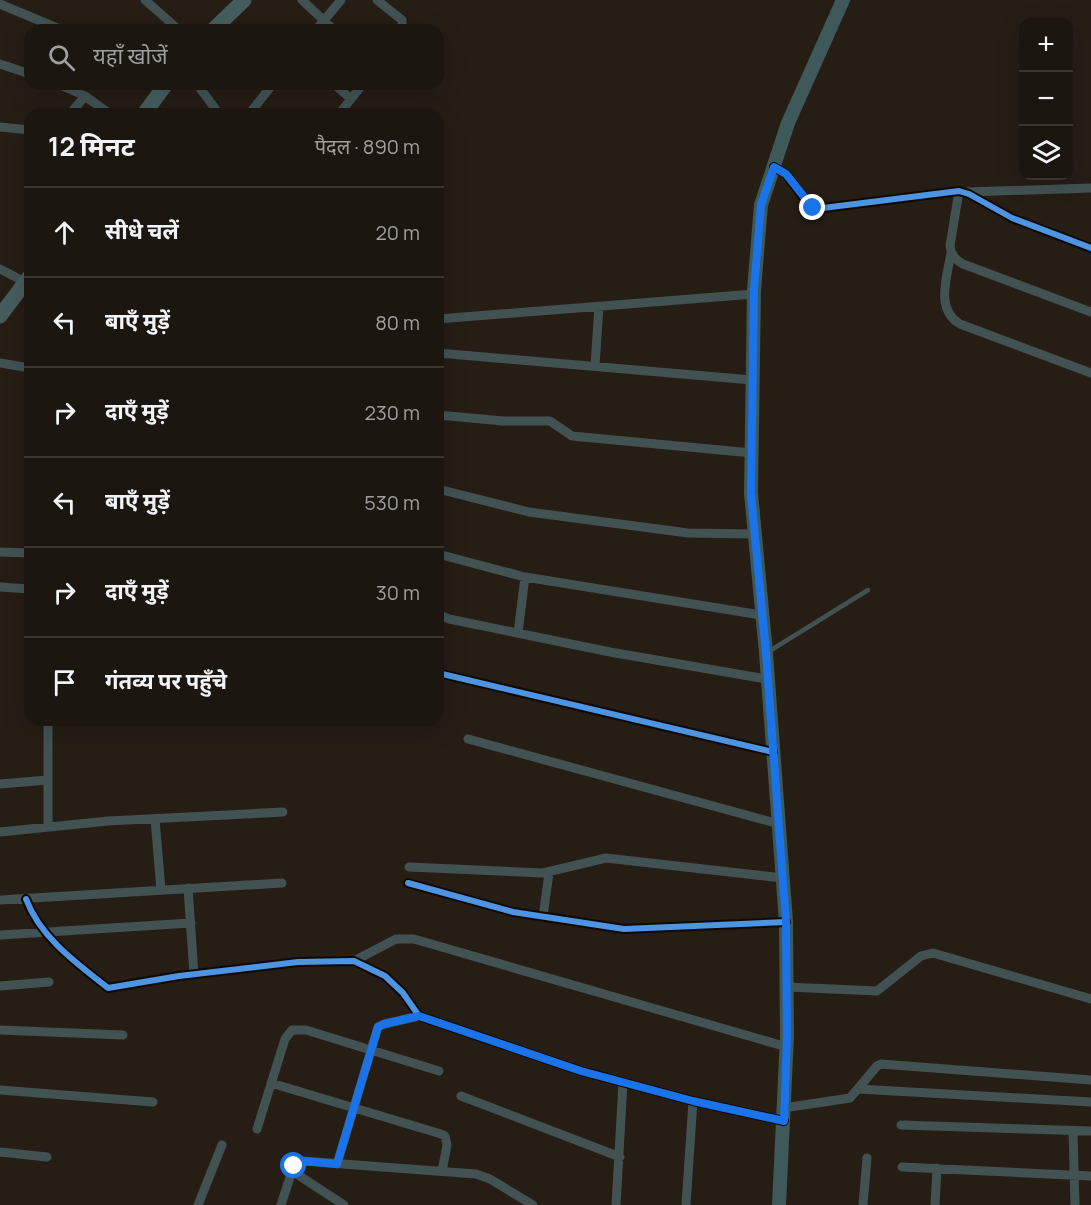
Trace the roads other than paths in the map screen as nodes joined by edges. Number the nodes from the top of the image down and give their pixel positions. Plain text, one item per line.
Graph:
1 (145, 0) edge
2 (302, 0) edge
3 (341, 0) edge
4 (377, 0) edge
5 (843, 0) edge
6 (239, 2) edge
7 (0, 3) edge
8 (324, 21) junction
9 (48, 24) edge
10 (172, 24) edge
11 (219, 24) edge
12 (321, 24) edge
13 (327, 24) edge
14 (402, 24) edge
15 (0, 64) edge
16 (24, 72) edge
17 (72, 90) edge
18 (162, 90) edge
19 (201, 90) edge
20 (268, 90) edge
21 (341, 90) edge
22 (358, 90) edge
23 (85, 96) junction
24 (351, 99) junction
25 (75, 108) edge
26 (102, 108) edge
27 (148, 108) edge
28 (215, 108) edge
29 (254, 108) edge
30 (344, 108) edge
31 (0, 127) edge
32 (24, 129) edge
33 (774, 167) junction
34 (1091, 188) edge
35 (962, 191) junction
36 (1091, 248) edge
37 (951, 253) junction
38 (0, 270) edge
39 (24, 278) edge
40 (24, 284) edge
41 (754, 294) junction
42 (599, 306) junction
43 (1091, 312) edge
44 (0, 316) edge
45 (444, 319) edge
46 (444, 353) edge
47 (0, 363) edge
48 (595, 366) junction
49 (24, 367) edge
50 (1091, 373) edge
51 (752, 380) junction
52 (444, 416) edge
53 (752, 453) junction
54 (444, 491) edge
55 (754, 534) junction
56 (0, 552) edge
57 (24, 553) edge
58 (444, 556) edge
59 (525, 577) junction
60 (0, 587) edge
61 (24, 589) edge
62 (868, 590) dead end
63 (761, 615) junction
64 (444, 617) edge
65 (518, 633) junction
66 (766, 653) junction
67 (444, 674) edge
68 (766, 679) junction
69 (48, 726) edge
70 (468, 739) dead end
71 (773, 752) junction
72 (48, 780) junction
73 (0, 784) edge
74 (283, 812) dead end
75 (155, 819) junction
76 (779, 824) junction
77 (48, 827) junction
78 (0, 832) edge
79 (409, 867) dead end
80 (549, 873) junction
81 (783, 878) junction
82 (282, 883) dead end
83 (408, 883) dead end
84 (188, 888) junction
85 (160, 890) junction
86 (26, 898) junction
87 (0, 900) edge
88 (543, 917) junction
89 (786, 922) junction
90 (191, 923) junction
91 (45, 930) junction
92 (0, 935) edge
93 (354, 961) junction
94 (194, 975) junction
95 (49, 982) dead end
96 (0, 986) edge
97 (787, 987) junction
98 (1091, 999) edge
99 (419, 1016) junction
100 (0, 1030) edge
101 (123, 1035) dead end
102 (787, 1047) junction
103 (370, 1050) junction
104 (439, 1071) dead end
105 (1091, 1080) edge
106 (271, 1083) junction
107 (623, 1083) junction
108 (858, 1089) junction
109 (0, 1090) edge
110 (461, 1096) dead end
111 (693, 1101) junction
112 (153, 1102) dead end
113 (1091, 1102) edge
114 (353, 1107) junction
115 (784, 1114) junction
116 (901, 1125) dead end
117 (257, 1129) dead end
118 (1073, 1131) junction
119 (1091, 1131) edge
120 (222, 1145) dead end
121 (0, 1152) edge
122 (620, 1156) junction
123 (47, 1157) dead end
124 (867, 1158) dead end
125 (337, 1164) junction
126 (902, 1167) dead end
127 (937, 1168) junction
128 (292, 1171) junction
129 (442, 1171) junction
130 (1074, 1175) junction
131 (1091, 1176) edge
132 (198, 1205) edge
133 (281, 1205) edge
134 (344, 1205) edge
135 (533, 1205) edge
136 (616, 1205) edge
137 (686, 1205) edge
138 (779, 1205) edge
139 (863, 1205) edge
140 (935, 1205) edge
141 (1075, 1205) edge

1 - 10 street
2 - 8 street
3 - 8 street
4 - 14 street
5 - 33 main road
6 - 11 main road
7 - 9 street
8 - 12 street
8 - 13 street
15 - 16 street
17 - 23 street
18 - 27 main road
19 - 28 street
20 - 29 street
21 - 24 street
22 - 24 street
23 - 25 street
23 - 26 street
24 - 30 street
31 - 32 street
33 - 35 street
33 - 41 main road
34 - 35 street
35 - 36 street
35 - 37 street
37 - 43 street
37 - 50 street
38 - 39 street
40 - 44 main road
41 - 42 street
41 - 51 main road
42 - 45 street
42 - 48 street
46 - 48 street
47 - 49 street
48 - 51 street
51 - 53 main road
52 - 53 street
53 - 55 main road
54 - 55 street
55 - 63 main road
56 - 57 street
58 - 59 street
59 - 63 street
59 - 65 street
60 - 61 street
62 - 66 lane
63 - 66 main road
64 - 65 street
65 - 68 street
66 - 68 main road
67 - 71 street
68 - 71 main road
69 - 72 street
70 - 76 street
71 - 76 main road
72 - 73 street
72 - 77 street
74 - 75 street
75 - 77 street
75 - 85 street
76 - 81 main road
77 - 78 street
79 - 80 street
80 - 81 street
80 - 88 street
81 - 89 main road
82 - 84 street
83 - 88 street
84 - 85 street
84 - 90 street
85 - 86 street
86 - 87 street
86 - 91 street
88 - 89 street
89 - 97 main road
90 - 91 street
90 - 94 street
91 - 92 street
91 - 94 street
93 - 94 street
93 - 99 street
93 - 102 street
95 - 96 street
97 - 98 street
97 - 102 main road
99 - 103 street
99 - 107 street
100 - 101 street
102 - 115 main road
103 - 104 street
103 - 106 street
103 - 114 street
105 - 108 street
106 - 114 street
106 - 117 street
107 - 111 street
107 - 122 street
108 - 113 street
108 - 115 street
109 - 112 street
110 - 122 street
111 - 115 street
111 - 137 street
114 - 125 street
114 - 129 street
115 - 138 main road
116 - 118 street
118 - 119 street
118 - 130 street
120 - 132 street
121 - 123 street
122 - 136 street
124 - 139 street
125 - 128 street
125 - 129 street
126 - 127 street
127 - 130 street
127 - 140 street
128 - 133 street
128 - 134 street
129 - 135 street
130 - 131 street
130 - 141 street

